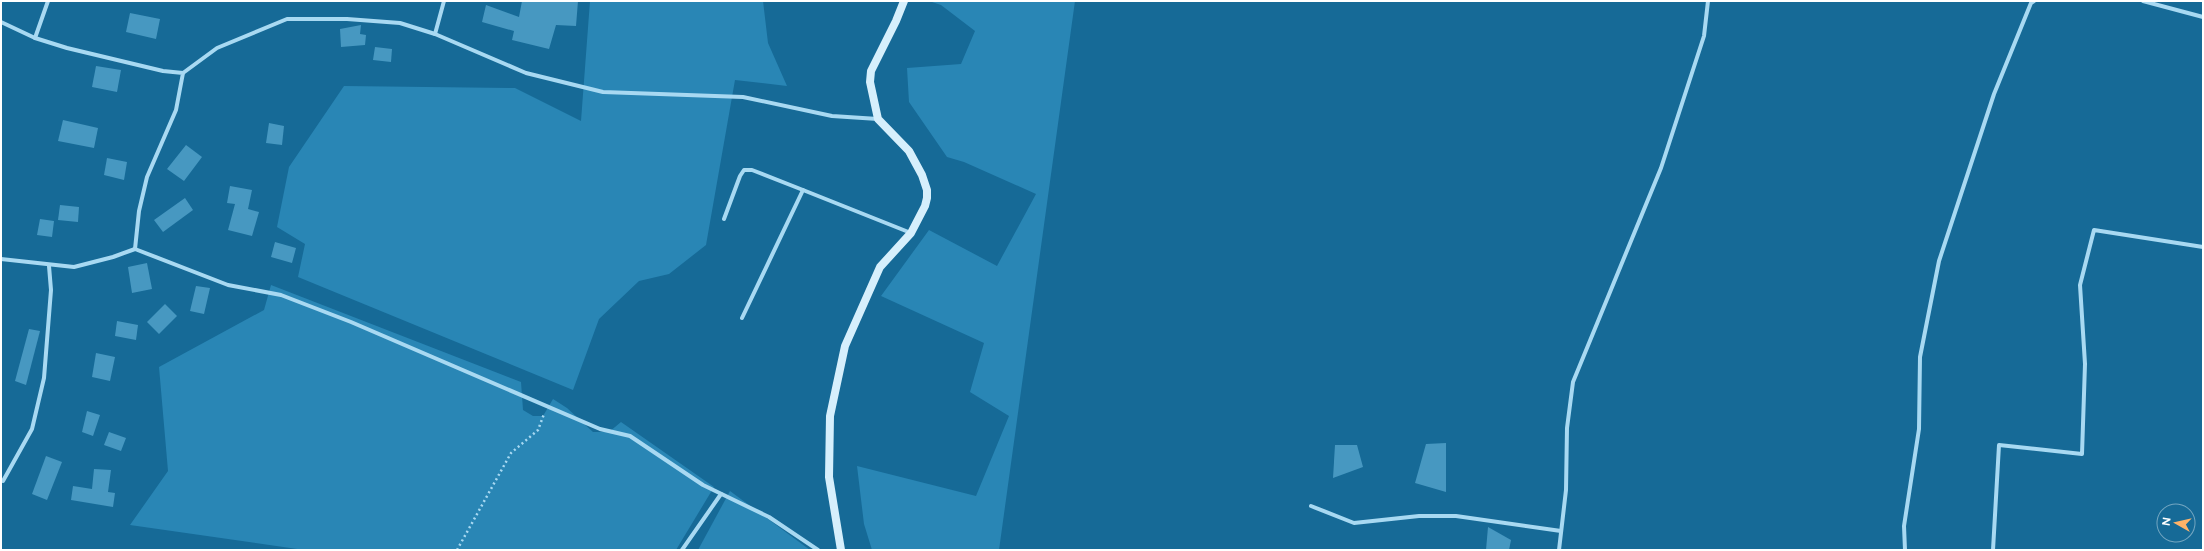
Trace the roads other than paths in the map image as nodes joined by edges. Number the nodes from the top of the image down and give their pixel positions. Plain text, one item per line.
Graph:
1 (48, 1) edge
2 (444, 1) edge
3 (904, 1) edge
4 (1708, 1) edge
5 (2034, 1) edge
6 (2143, 1) edge
7 (2203, 17) edge
8 (1, 22) edge
9 (435, 34) junction
10 (35, 38) junction
11 (183, 72) junction
12 (878, 119) junction
13 (803, 190) junction
14 (724, 219) dead end
15 (911, 233) junction
16 (2203, 247) edge
17 (135, 248) junction
18 (1, 259) edge
19 (49, 266) junction
20 (742, 318) dead end
21 (3, 481) dead end
22 (721, 494) junction
23 (1311, 506) dead end
24 (1561, 531) junction
25 (682, 550) edge
26 (818, 550) edge
27 (841, 550) edge
28 (1559, 550) edge
29 (1905, 550) edge
30 (1993, 550) edge

1 - 10 street
2 - 9 street
3 - 12 street
4 - 24 street
5 - 29 street
6 - 7 street
8 - 10 street
9 - 11 street
9 - 12 street
10 - 11 street
11 - 17 street
12 - 15 street
13 - 14 street
13 - 15 street
13 - 20 street
15 - 27 street
16 - 30 street
17 - 19 street
17 - 22 street
18 - 19 street
19 - 21 street
22 - 25 street
22 - 26 street
23 - 24 street
24 - 28 street

